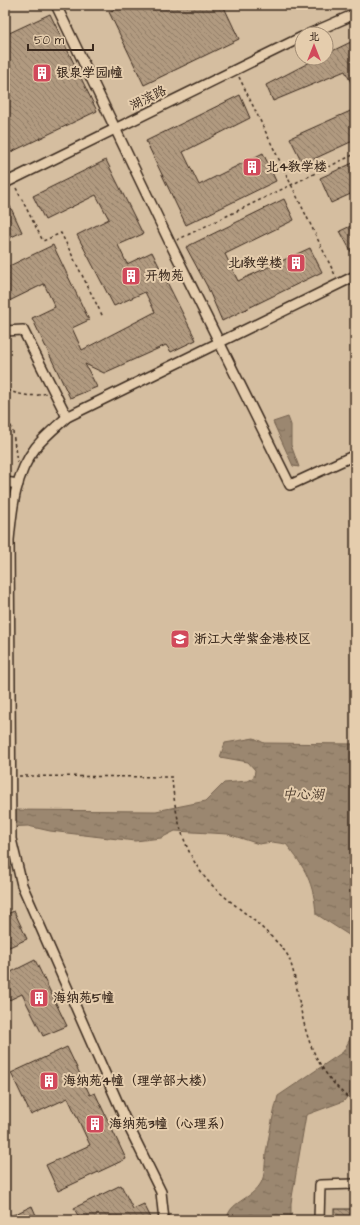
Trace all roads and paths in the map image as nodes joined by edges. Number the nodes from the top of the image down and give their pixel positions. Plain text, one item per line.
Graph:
1 (56, 5) edge
2 (355, 14) edge
3 (327, 26) edge
4 (294, 41) edge
5 (236, 70) junction
6 (116, 128) junction
7 (355, 154) edge
8 (8, 181) edge
9 (292, 184) junction
10 (170, 243) junction
11 (355, 276) edge
12 (339, 283) junction
13 (103, 317) dead end
14 (5, 331) edge
15 (219, 342) junction
16 (5, 385) edge
17 (52, 388) junction
18 (7, 390) junction
19 (67, 417) junction
20 (355, 455) edge
21 (22, 473) junction
22 (5, 482) edge
23 (18, 484) junction
24 (8, 776) edge
25 (9, 851) edge
26 (355, 1103) edge
27 (355, 1184) edge
28 (164, 1220) edge
29 (319, 1220) edge

1 - 6 street
2 - 3 street
4 - 5 street, 湖滨路
5 - 6 street, 湖滨路
5 - 9 path
6 - 8 street, 湖滨路
6 - 10 street
7 - 9 path
8 - 13 path
9 - 10 path
9 - 12 path
10 - 15 street
11 - 12 street
12 - 15 street
14 - 17 street
15 - 19 street
15 - 20 street
16 - 18 path
17 - 18 path
17 - 19 street
18 - 21 path
19 - 21 street
21 - 23 street
22 - 23 street
23 - 24 street
24 - 25 street
24 - 26 path
25 - 28 street
27 - 29 street

